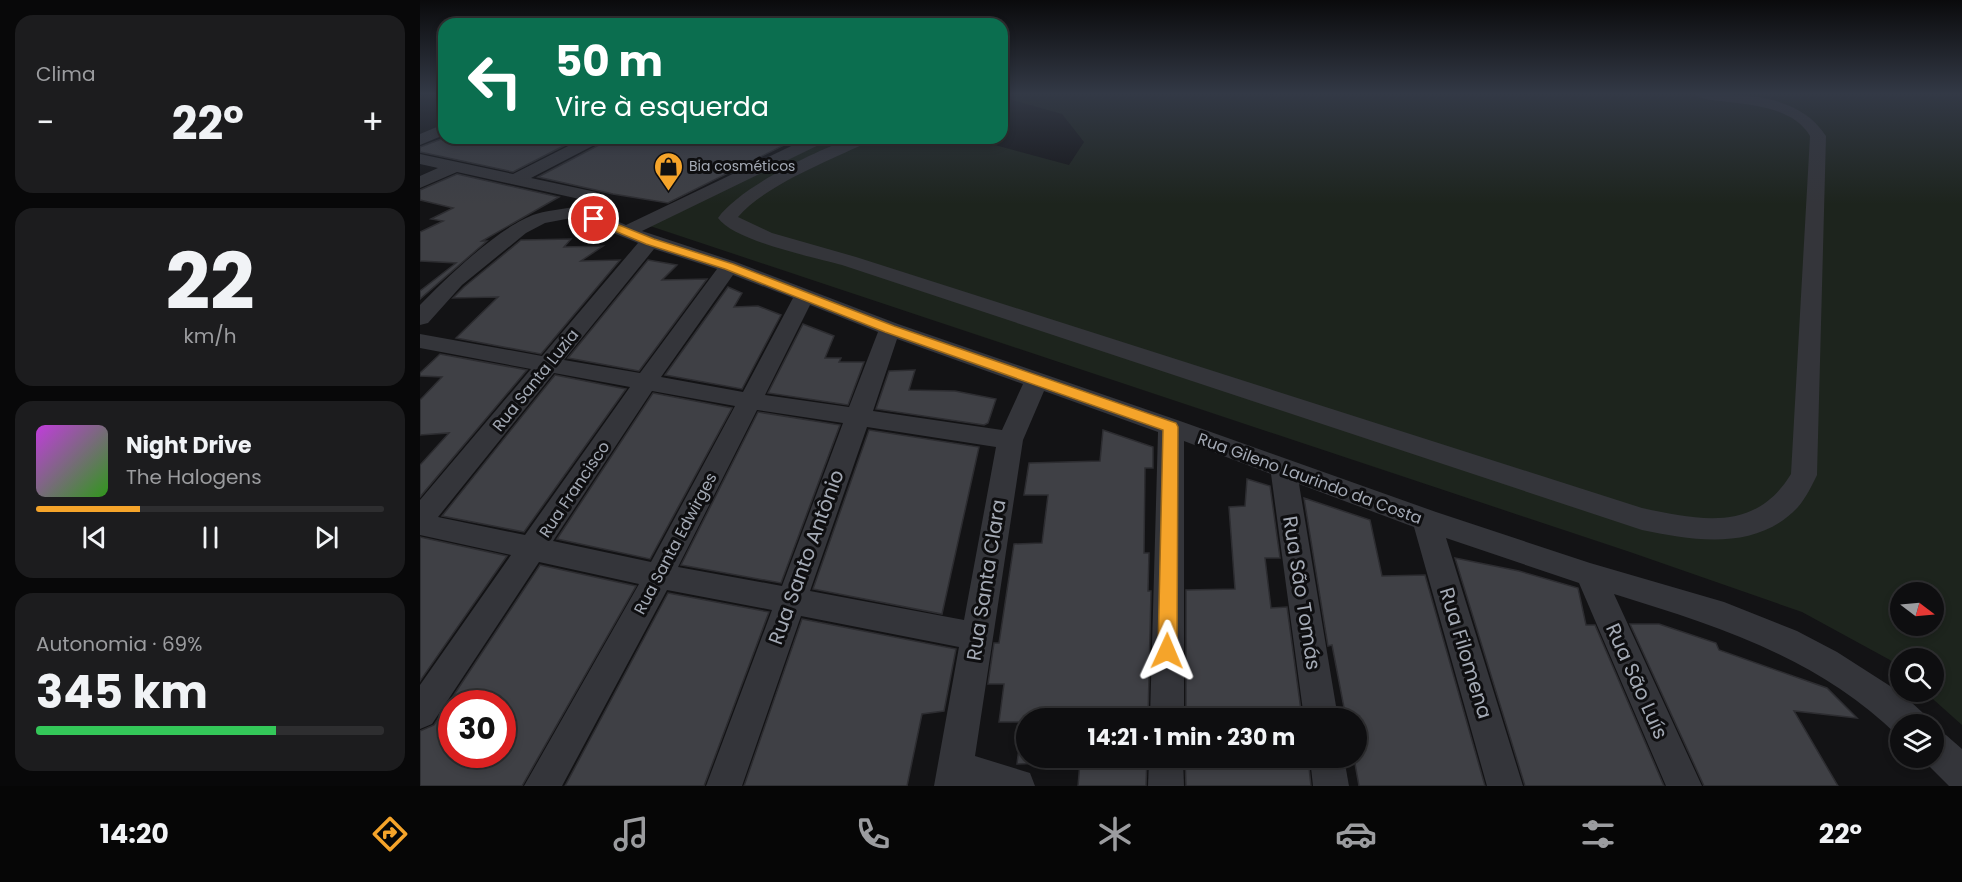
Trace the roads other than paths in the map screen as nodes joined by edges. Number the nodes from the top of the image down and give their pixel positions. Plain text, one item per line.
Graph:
1 (1816, 131) edge
2 (438, 132) edge
3 (420, 140) edge
4 (584, 144) edge
5 (806, 144) edge
6 (852, 144) edge
7 (420, 159) edge
8 (456, 166) junction
9 (514, 180) junction
10 (420, 183) edge
11 (596, 212) junction
12 (639, 236) junction
13 (729, 266) junction
14 (804, 297) junction
15 (420, 318) edge
16 (890, 329) junction
17 (420, 341) edge
18 (546, 364) junction
19 (1037, 380) junction
20 (645, 383) junction
21 (750, 401) junction
22 (857, 418) junction
23 (1171, 427) junction
24 (1010, 440) junction
25 (1283, 468) junction
26 (420, 519) edge
27 (1426, 520) junction
28 (420, 525) edge
29 (533, 550) junction
30 (1590, 575) junction
31 (659, 576) junction
32 (791, 599) junction
33 (977, 636) junction
34 (1167, 708) edge
35 (1319, 708) edge
36 (420, 713) edge
37 (1900, 714) edge
38 (1944, 757) edge
39 (1166, 768) edge
40 (1328, 768) edge
41 (1962, 774) edge
42 (954, 778) edge
43 (542, 786) edge
44 (724, 786) edge
45 (1017, 786) edge
46 (1166, 786) edge
47 (1331, 786) edge
48 (1505, 786) edge
49 (1684, 786) edge

1 - 6 street
2 - 3 street
4 - 9 street
5 - 12 street
7 - 8 street, Rua Gileno Laurindo da Costa
8 - 9 street, Rua Gileno Laurindo da Costa
8 - 10 street
9 - 11 street, Rua Gileno Laurindo da Costa
11 - 12 street, Rua Gileno Laurindo da Costa
11 - 15 street
12 - 13 street, Rua Gileno Laurindo da Costa
12 - 18 street, Rua Santa Luzia
13 - 14 street, Rua Gileno Laurindo da Costa
13 - 20 street, Rua Francisco
14 - 16 street, Rua Gileno Laurindo da Costa
14 - 21 street, Rua Santa Edwirges
16 - 19 street, Rua Gileno Laurindo da Costa
16 - 22 street, Rua Santo Antônio
17 - 18 street
18 - 20 street
18 - 26 street, Rua Santa Luzia
19 - 23 street, Rua Gileno Laurindo da Costa
19 - 24 street, Rua Santa Clara
20 - 21 street
20 - 29 street, Rua Francisco
21 - 22 street
21 - 31 street, Rua Santa Edwirges
22 - 24 street
22 - 32 street, Rua Santo Antônio
23 - 25 street, Rua Gileno Laurindo da Costa
23 - 34 street
24 - 33 street, Rua Santa Clara
25 - 27 street, Rua Gileno Laurindo da Costa
25 - 35 street, Rua São Tomás
27 - 30 street, Rua Gileno Laurindo da Costa
27 - 48 street, Rua Filomena
28 - 29 street
29 - 31 street
29 - 36 street, Rua Francisco
30 - 37 street, Rua Gileno Laurindo da Costa
30 - 49 street, Rua São Luís
31 - 32 street
31 - 43 street, Rua Santa Edwirges
32 - 33 street
32 - 44 street, Rua Santo Antônio
33 - 42 street, Rua Santa Clara
38 - 41 street
39 - 46 street
40 - 47 street
42 - 45 street

